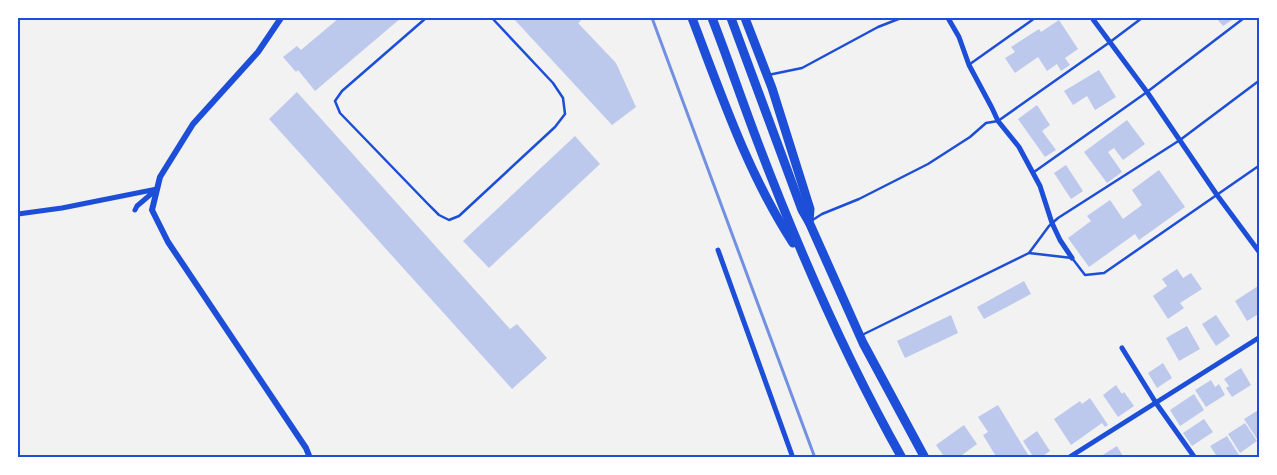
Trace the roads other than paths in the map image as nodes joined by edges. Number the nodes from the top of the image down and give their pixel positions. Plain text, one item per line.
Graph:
1 (281, 18) edge
2 (426, 18) edge
3 (492, 18) edge
4 (692, 18) edge
5 (712, 18) edge
6 (731, 18) edge
7 (745, 18) edge
8 (901, 18) edge
9 (948, 18) edge
10 (1035, 18) edge
11 (1092, 18) edge
12 (1142, 18) edge
13 (1244, 18) edge
14 (1110, 42) junction
15 (969, 65) junction
16 (767, 75) junction
17 (1260, 80) edge
18 (1148, 92) junction
19 (998, 121) junction
20 (1180, 140) junction
21 (1260, 165) edge
22 (1033, 173) junction
23 (157, 189) junction
24 (1217, 195) junction
25 (135, 210) dead end
26 (18, 214) edge
27 (809, 222) junction
28 (1052, 223) junction
29 (718, 250) dead end
30 (1029, 253) junction
31 (1260, 253) edge
32 (804, 258) junction
33 (1072, 258) junction
34 (860, 336) junction
35 (1260, 337) edge
36 (1122, 348) dead end
37 (1156, 403) junction
38 (310, 458) edge
39 (793, 458) edge
40 (902, 458) edge
41 (925, 458) edge
42 (1068, 458) edge
43 (1195, 458) edge

1 - 23 street
2 - 3 lane
4 - 32 highway
5 - 32 highway
6 - 27 highway
7 - 16 highway
8 - 16 lane
9 - 15 street
10 - 15 lane
11 - 14 street
12 - 14 lane
13 - 18 lane
14 - 18 street
14 - 19 lane
15 - 19 street
16 - 27 highway
17 - 20 lane
18 - 20 street
18 - 22 lane
19 - 22 street
19 - 27 lane
20 - 24 street
20 - 28 lane
21 - 24 lane
22 - 28 street
23 - 25 street
23 - 26 street
23 - 38 street
24 - 31 street
24 - 33 lane
27 - 34 highway
28 - 30 lane
28 - 33 street
29 - 39 street
30 - 33 lane
30 - 34 lane
32 - 40 highway
34 - 41 highway
35 - 37 street
36 - 37 street
37 - 42 street
37 - 43 street

